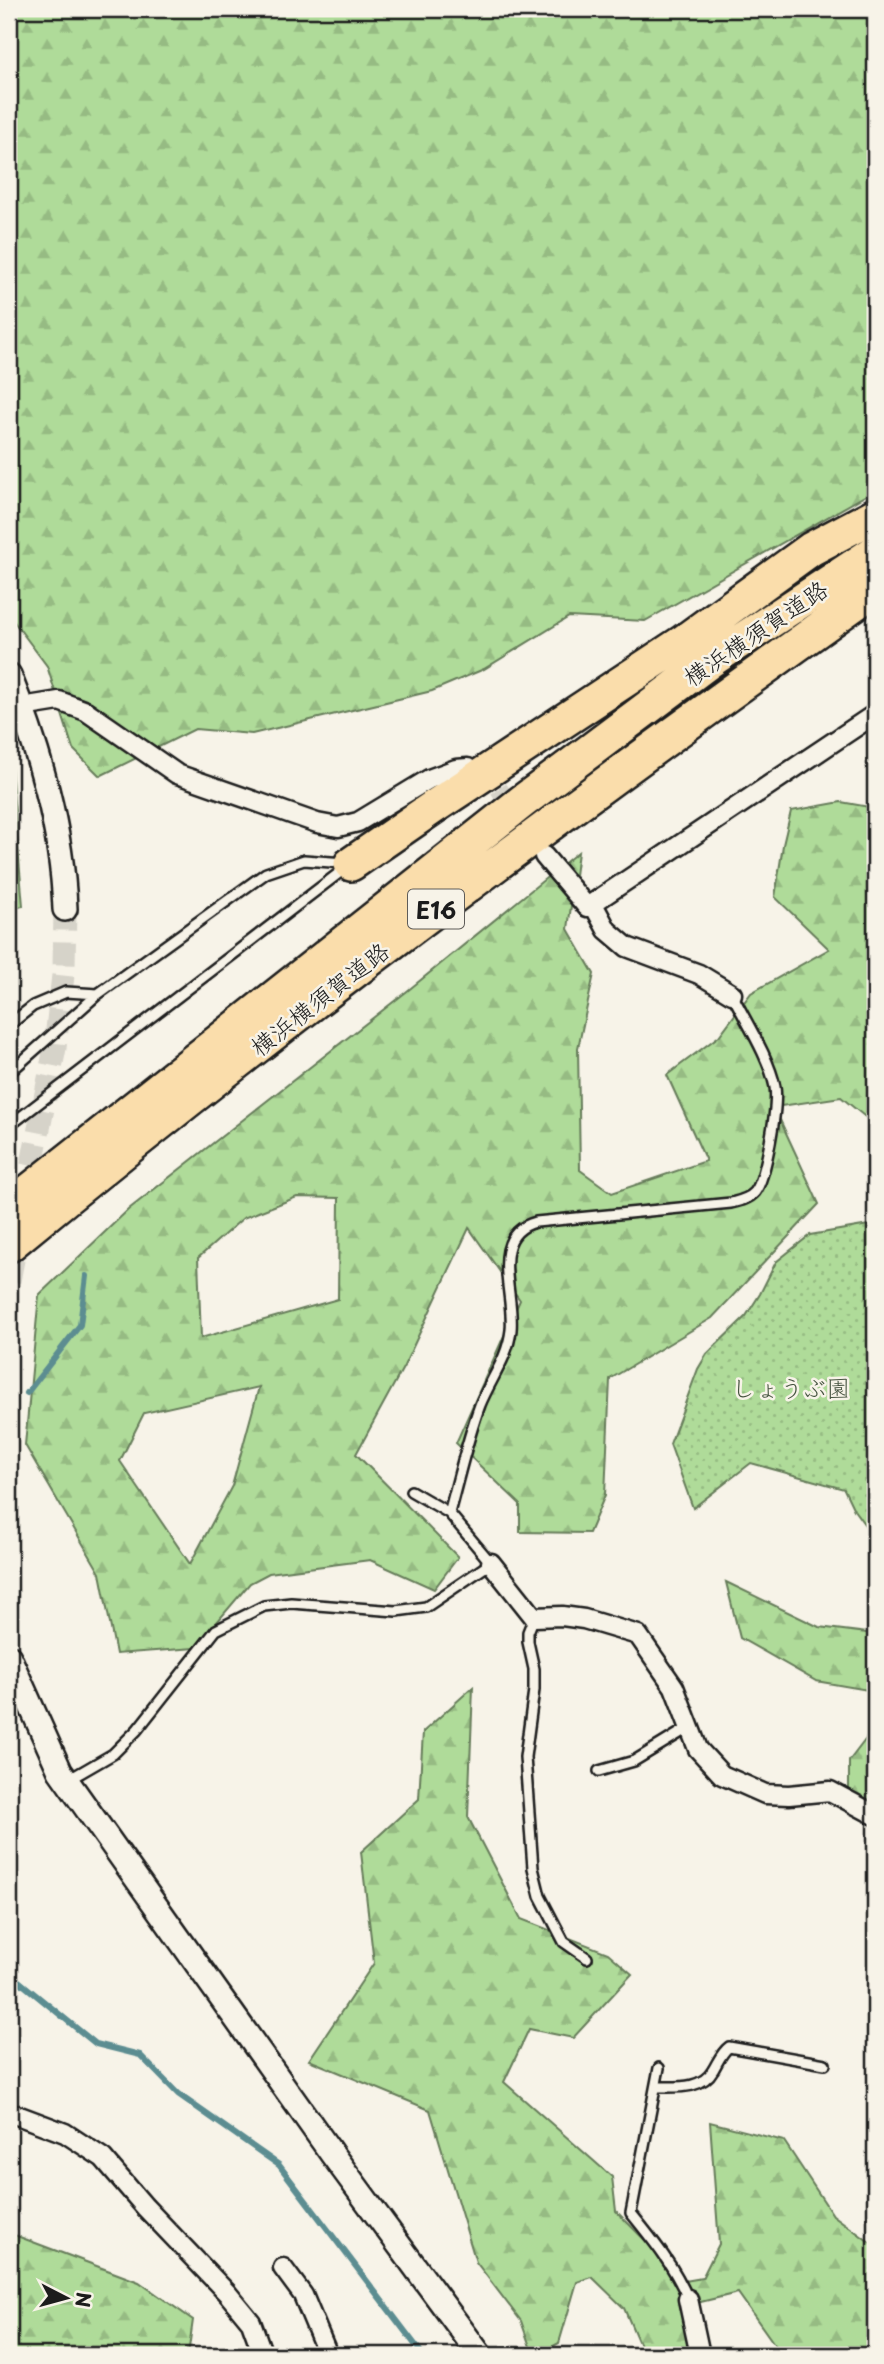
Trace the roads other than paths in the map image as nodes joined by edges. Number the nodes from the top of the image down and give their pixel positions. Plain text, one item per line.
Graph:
1 (875, 515) edge
2 (875, 552) edge
3 (875, 589) edge
4 (9, 675) edge
5 (22, 707) junction
6 (875, 714) edge
7 (468, 768) dead end
8 (544, 856) tunnel mouth
9 (351, 864) junction
10 (593, 904) junction
11 (65, 909) tunnel mouth
12 (97, 994) junction
13 (732, 994) joint
14 (9, 1025) edge
15 (9, 1073) edge
16 (9, 1126) edge
17 (9, 1207) tunnel mouth
18 (9, 1245) tunnel mouth
19 (411, 1492) dead end
20 (449, 1513) junction
21 (491, 1563) junction
22 (534, 1617) junction
23 (9, 1657) edge
24 (688, 1728) junction
25 (599, 1772) dead end
26 (66, 1780) junction
27 (875, 1815) edge
28 (587, 1958) dead end
29 (825, 2064) dead end
30 (659, 2068) dead end
31 (657, 2087) junction
32 (9, 2112) edge
33 (283, 2268) dead end
34 (688, 2299) joint
35 (263, 2355) edge
36 (328, 2355) edge
37 (480, 2355) edge
38 (700, 2355) edge

1 - 9 highway
2 - 17 highway, 横浜横須賀道路 / E16
3 - 18 highway, 横浜横須賀道路 / E16
4 - 5 street
5 - 7 street
5 - 11 street
6 - 10 street
8 - 10 street
9 - 12 lane
9 - 16 lane
10 - 13 street
12 - 14 lane
12 - 15 lane
13 - 20 lane
19 - 20 lane
20 - 21 lane
21 - 22 street
21 - 26 lane
22 - 24 street
22 - 28 lane
23 - 26 street
24 - 25 lane
24 - 27 street
26 - 37 street
29 - 31 lane
30 - 31 lane
31 - 34 lane
32 - 35 street
33 - 36 street
34 - 38 street

